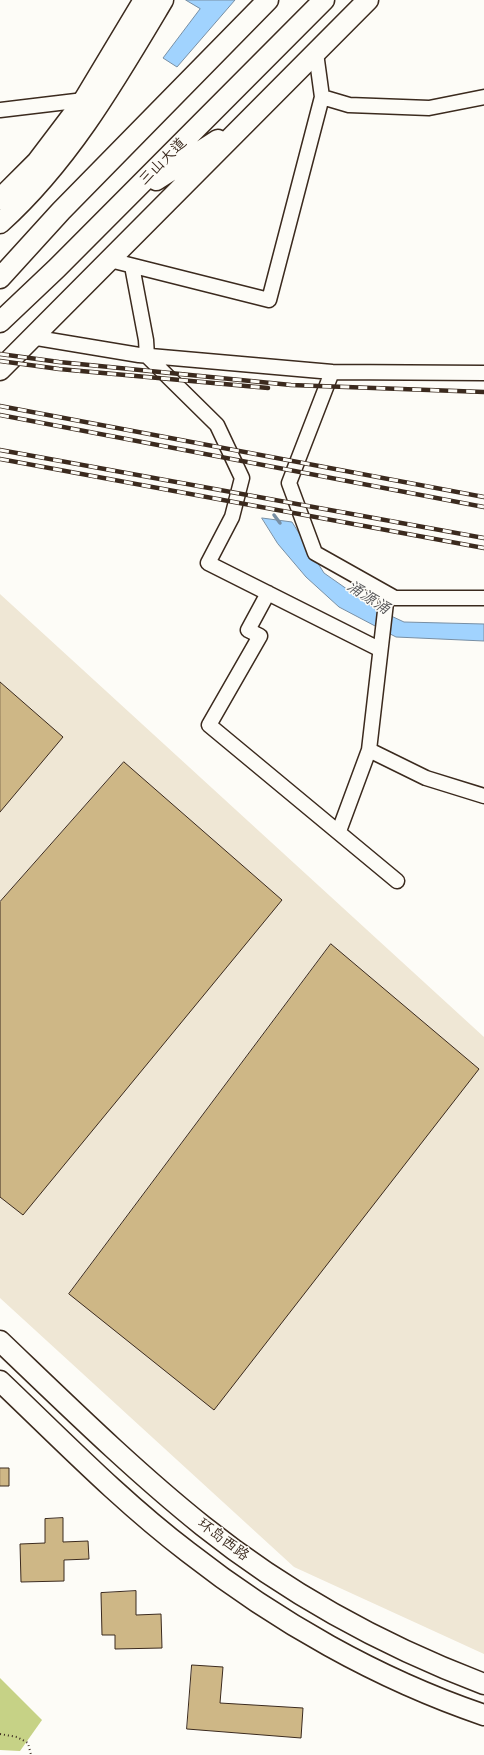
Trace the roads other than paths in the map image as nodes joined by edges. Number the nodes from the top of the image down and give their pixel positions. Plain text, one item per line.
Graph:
1 (144, 0) edge
2 (163, 0) edge
3 (260, 0) edge
4 (268, 0) edge
5 (324, 0) edge
6 (368, 0) edge
7 (224, 44) junction
8 (316, 53) junction
9 (322, 97) junction
10 (484, 97) edge
11 (84, 100) junction
12 (0, 110) edge
13 (247, 122) junction
14 (0, 198) edge
15 (125, 199) junction
16 (0, 223) edge
17 (110, 260) junction
18 (132, 266) junction
19 (0, 278) edge
20 (0, 322) edge
21 (31, 337) junction
22 (147, 356) junction
23 (0, 370) edge
24 (332, 372) junction
25 (484, 374) edge
26 (268, 593) junction
27 (484, 598) edge
28 (386, 600) junction
29 (380, 642) junction
30 (369, 750) junction
31 (484, 796) edge
32 (339, 831) junction
33 (397, 881) dead end
34 (0, 1341) edge
35 (0, 1381) edge
36 (477, 1682) edge
37 (459, 1706) junction
38 (484, 1715) edge

1 - 11 main road
2 - 16 main road
3 - 7 main road
4 - 7 main road
5 - 15 main road, 三山大道
6 - 8 main road
7 - 19 main road
8 - 9 street
8 - 13 main road
9 - 10 street
9 - 18 street
11 - 12 street
11 - 14 main road
13 - 15 main road
13 - 17 main road
15 - 20 main road, 三山大道
17 - 18 street
17 - 21 main road
18 - 22 street
21 - 22 street
21 - 23 main road
22 - 24 street
22 - 26 street
24 - 25 street
24 - 28 street
26 - 29 street
26 - 32 street
27 - 28 street
28 - 29 street
29 - 30 street
30 - 31 street
30 - 32 street
32 - 33 street
34 - 36 main road, 环岛西路
35 - 37 main road, 环岛西路
36 - 37 main road
37 - 38 main road, 环岛西路

